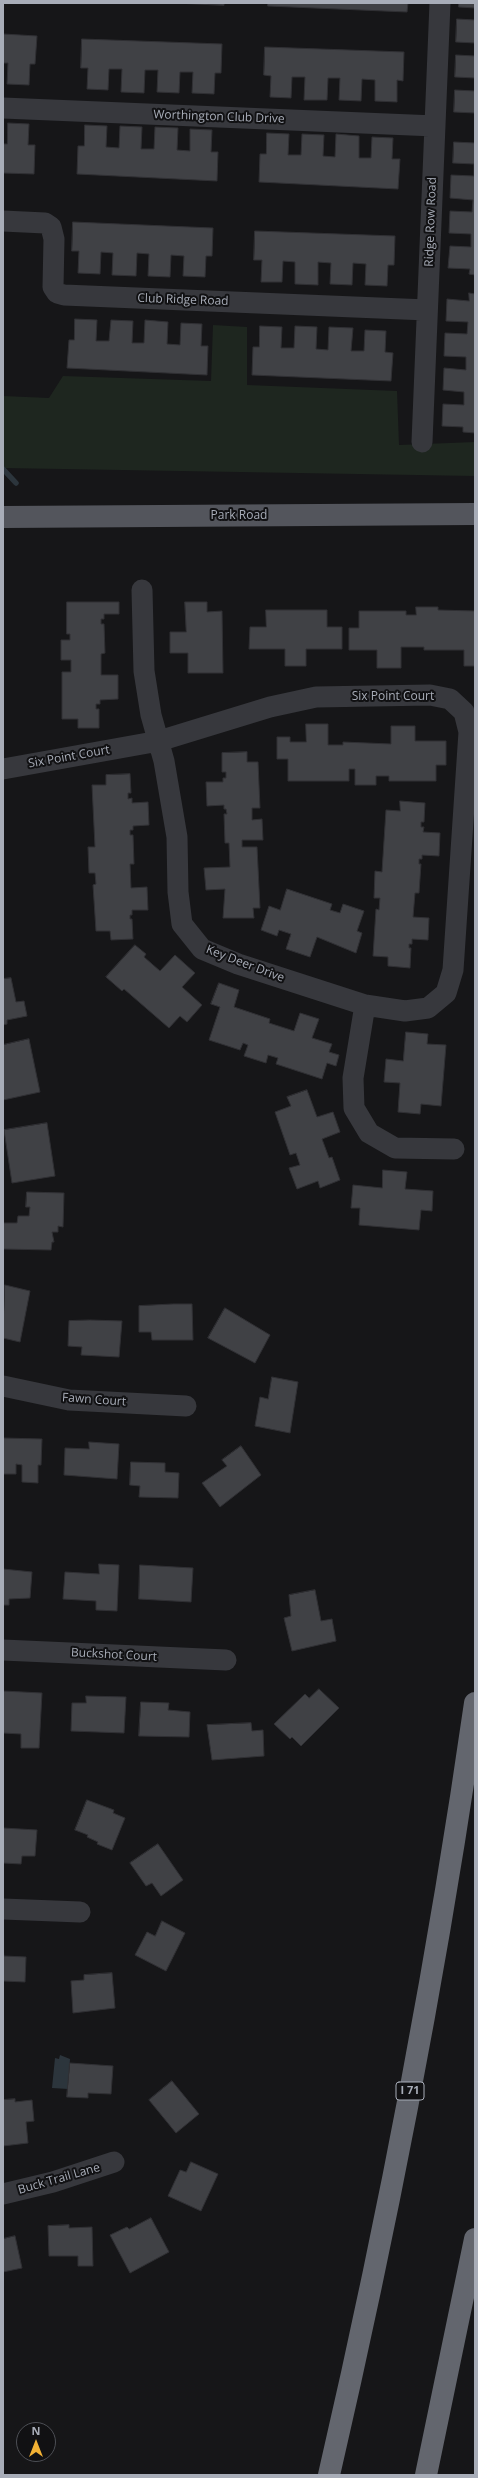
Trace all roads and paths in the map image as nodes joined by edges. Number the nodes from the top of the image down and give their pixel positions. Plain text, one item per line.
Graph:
1 (440, 3) edge
2 (3, 108) edge
3 (435, 126) junction
4 (3, 221) edge
5 (427, 310) junction
6 (422, 442) dead end
7 (475, 514) edge
8 (3, 517) edge
9 (142, 590) dead end
10 (159, 741) junction
11 (3, 769) edge
12 (446, 992) joint
13 (365, 1005) junction
14 (454, 1149) dead end
15 (3, 1386) edge
16 (186, 1406) dead end
17 (3, 1650) edge
18 (226, 1660) dead end
19 (475, 1703) edge
20 (3, 1909) edge
21 (80, 1912) dead end
22 (114, 2162) dead end
23 (3, 2194) edge
24 (475, 2239) edge
25 (329, 2475) edge
26 (426, 2475) edge

1 - 3 street, Ridge Row Road
2 - 3 street, Worthington Club Drive
3 - 5 street, Ridge Row Road
4 - 5 street, Club Ridge Road
5 - 6 street, Ridge Row Road
7 - 8 main road, Park Road
9 - 10 street
10 - 11 street, Six Point Court
10 - 12 street, Six Point Court
10 - 13 street, Key Deer Drive
12 - 13 street, Key Deer Drive
13 - 14 street
15 - 16 street, Fawn Court
17 - 18 street, Buckshot Court
19 - 25 highway, I 71
20 - 21 street
22 - 23 street, Buck Trail Lane
24 - 26 highway

